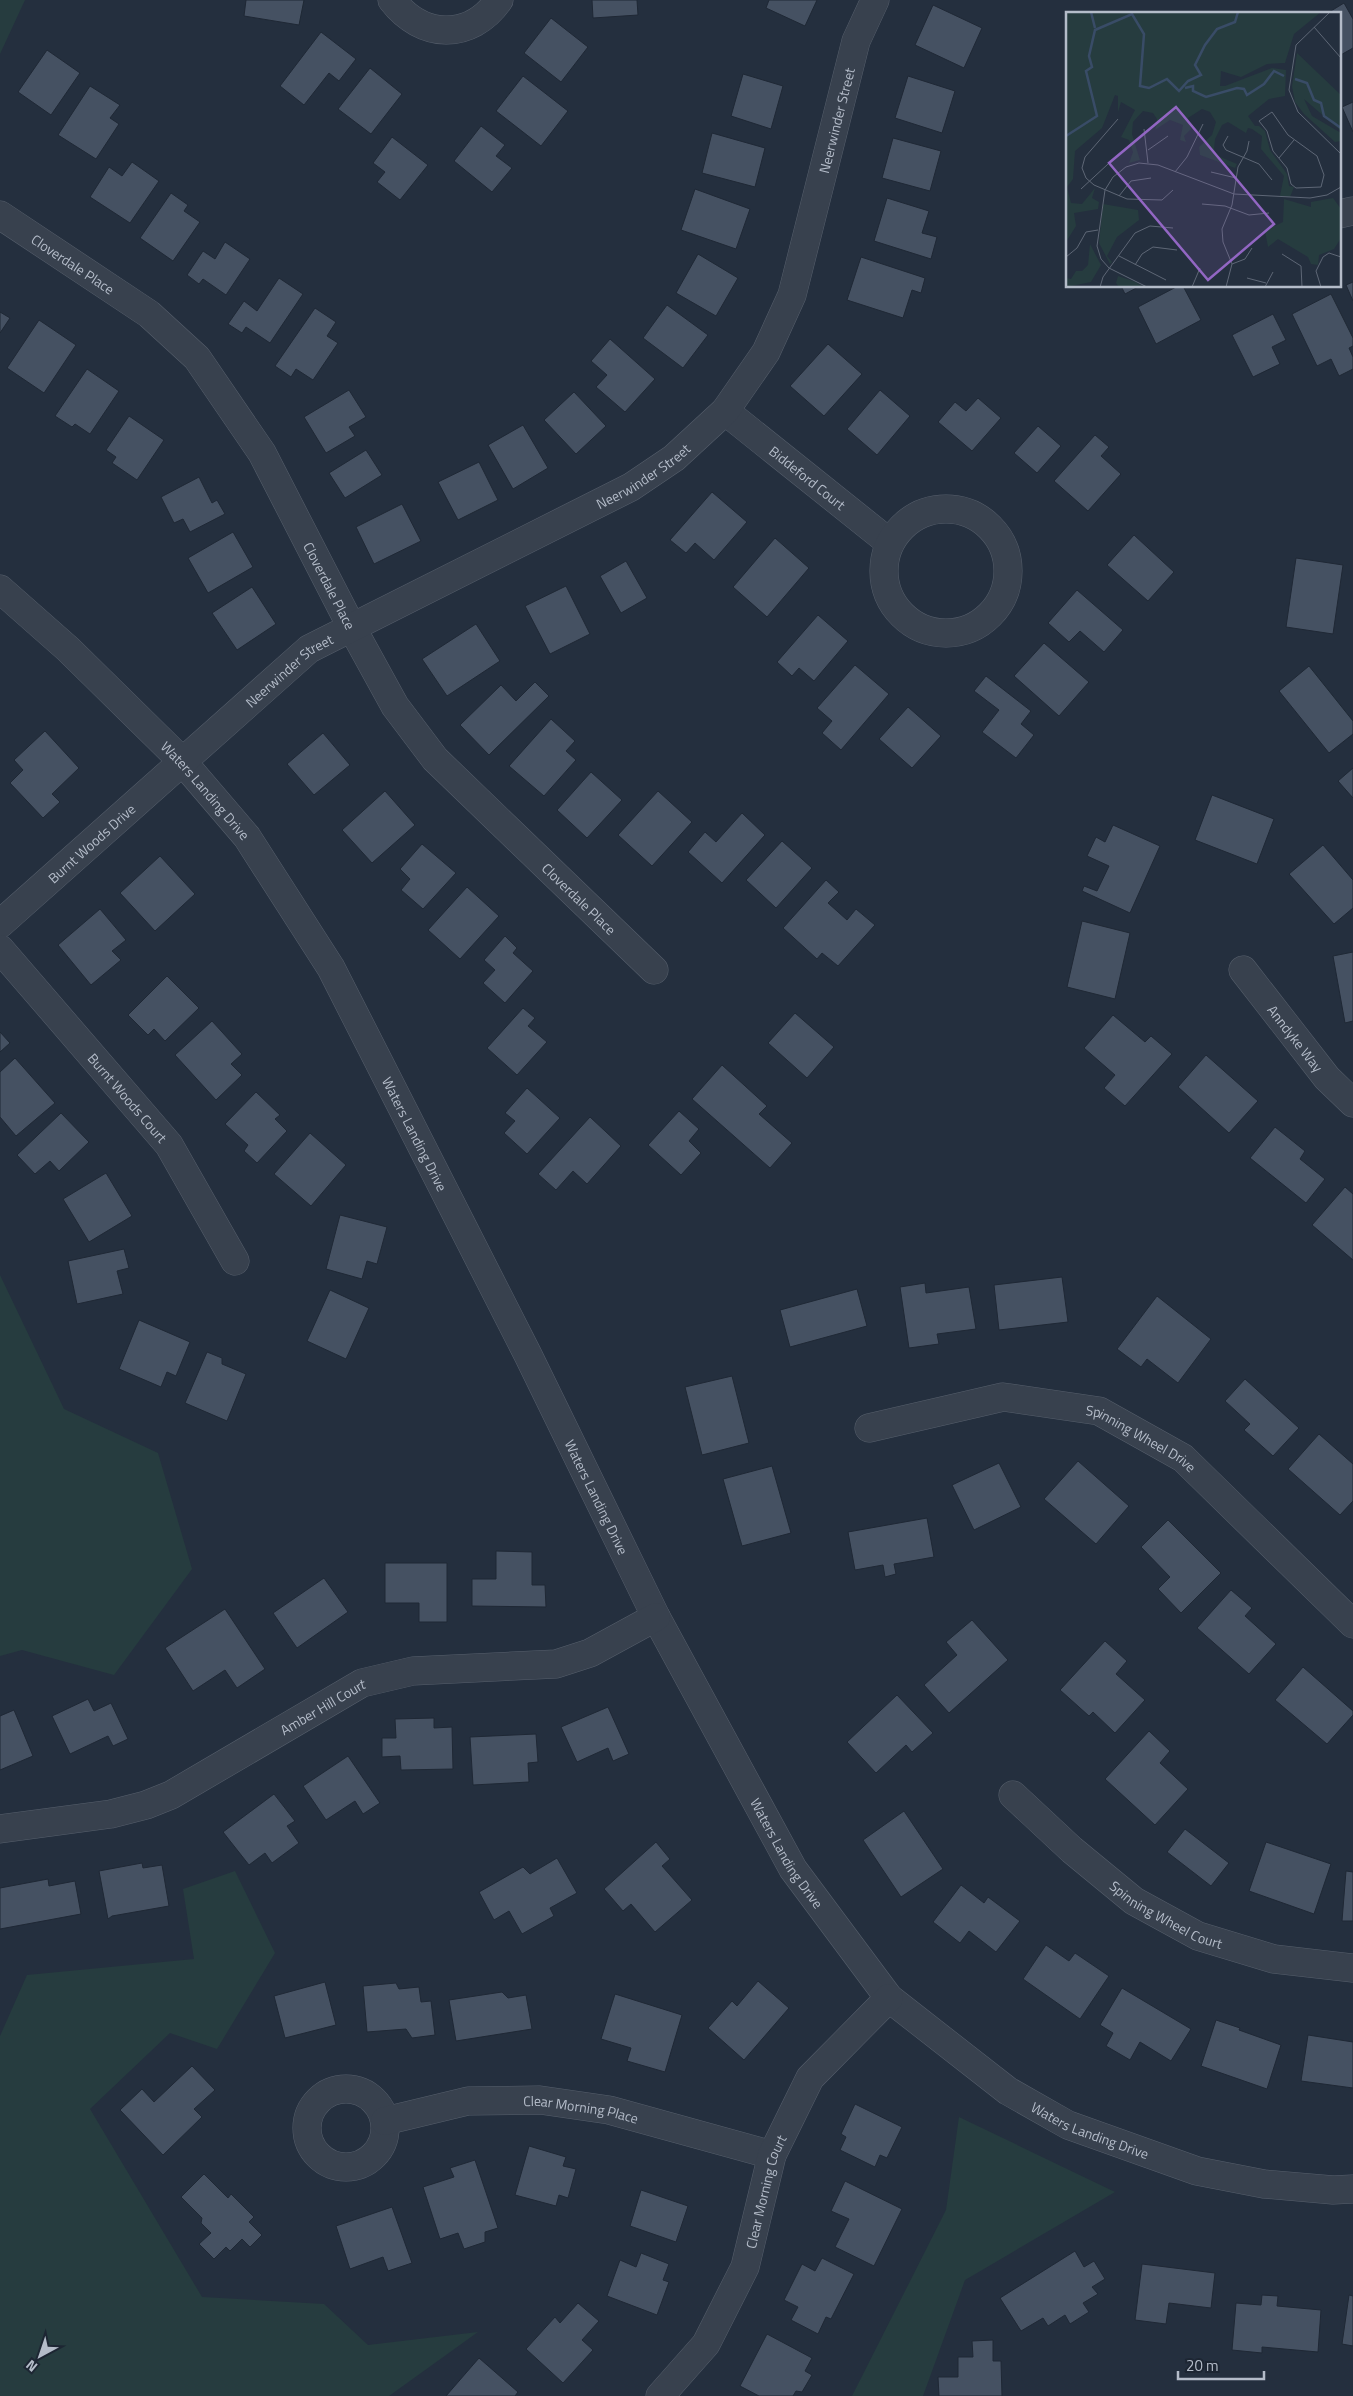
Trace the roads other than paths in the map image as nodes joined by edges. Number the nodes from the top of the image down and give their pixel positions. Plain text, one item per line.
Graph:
1 (392, 0) edge
2 (499, 0) edge
3 (874, 0) edge
4 (1353, 211) edge
5 (1340, 214) edge
6 (0, 215) edge
7 (725, 410) junction
8 (890, 543) junction
9 (0, 589) edge
10 (350, 626) junction
11 (182, 761) junction
12 (0, 924) edge
13 (0, 949) edge
14 (654, 970) dead end
15 (1243, 970) dead end
16 (1353, 1103) edge
17 (235, 1261) dead end
18 (869, 1428) dead end
19 (656, 1617) junction
20 (1353, 1624) edge
21 (1013, 1795) dead end
22 (0, 1829) edge
23 (1353, 1968) edge
24 (888, 1998) junction
25 (385, 2121) dead end
26 (772, 2156) junction
27 (1353, 2189) edge
28 (660, 2396) edge

1 - 2 street
3 - 7 street, Neerwinder Street
4 - 5 street
6 - 10 street, Cloverdale Place
7 - 8 street, Biddeford Court
7 - 10 street, Neerwinder Street
8 - 8 street
9 - 11 street, Waters Landing Drive
10 - 11 street, Neerwinder Street
10 - 14 street, Cloverdale Place
11 - 12 street, Burnt Woods Drive
11 - 19 street, Waters Landing Drive
13 - 17 street, Burnt Woods Court
15 - 16 street, Anndyke Way
18 - 20 street, Spinning Wheel Drive
19 - 22 street, Amber Hill Court
19 - 24 street, Waters Landing Drive
21 - 23 street, Spinning Wheel Court
24 - 26 street, Clear Morning Court
24 - 27 street, Waters Landing Drive
25 - 26 street, Clear Morning Place
26 - 28 street, Clear Morning Court

